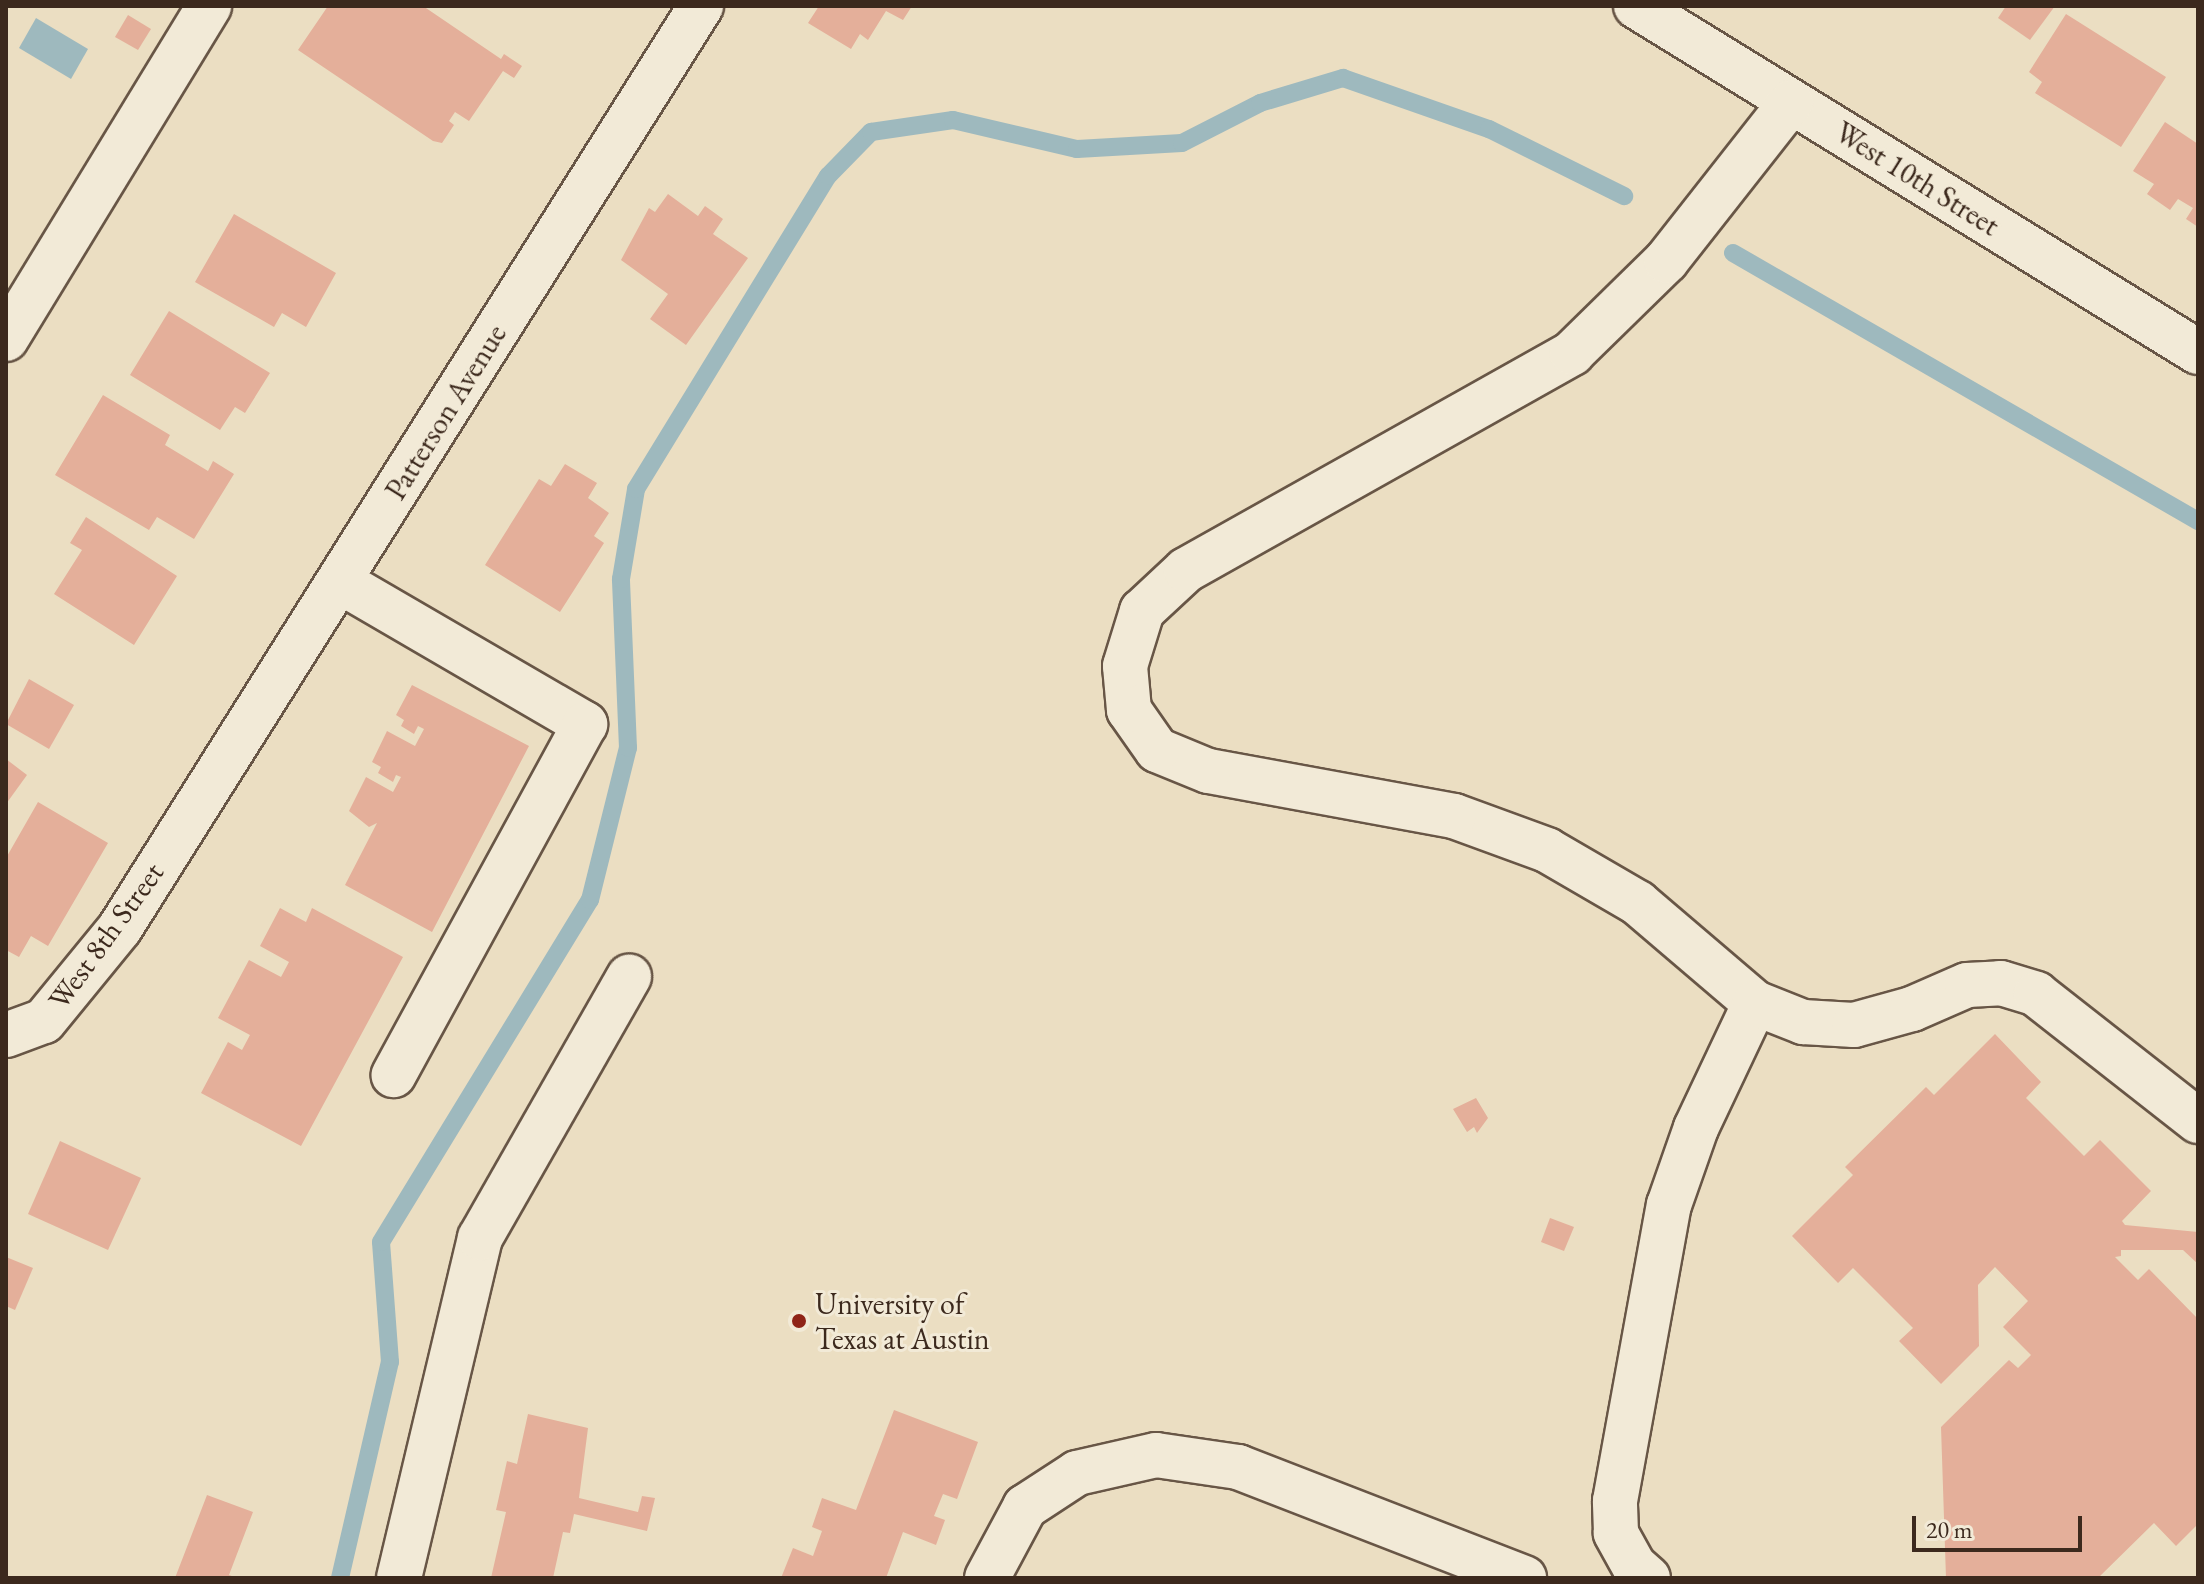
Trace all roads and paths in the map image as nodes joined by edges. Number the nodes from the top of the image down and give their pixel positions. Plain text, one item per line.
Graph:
1 (209, 6) edge
2 (701, 6) edge
3 (1636, 6) edge
4 (1791, 102) junction
5 (6, 339) edge
6 (2198, 352) edge
7 (339, 581) junction
8 (190, 818) joint
9 (629, 977) dead end
10 (1755, 1003) junction
11 (6, 1035) edge
12 (394, 1075) dead end
13 (2198, 1121) edge
14 (399, 1578) edge
15 (987, 1578) edge
16 (1524, 1578) edge
17 (1648, 1578) edge

1 - 5 street
2 - 7 street, Patterson Avenue
3 - 4 street, West 10th Street
4 - 6 street, West 10th Street
4 - 10 street
7 - 8 street, Patterson Avenue
7 - 12 street
8 - 11 street, West 8th Street
9 - 14 street
10 - 13 street
10 - 17 street
15 - 16 street

